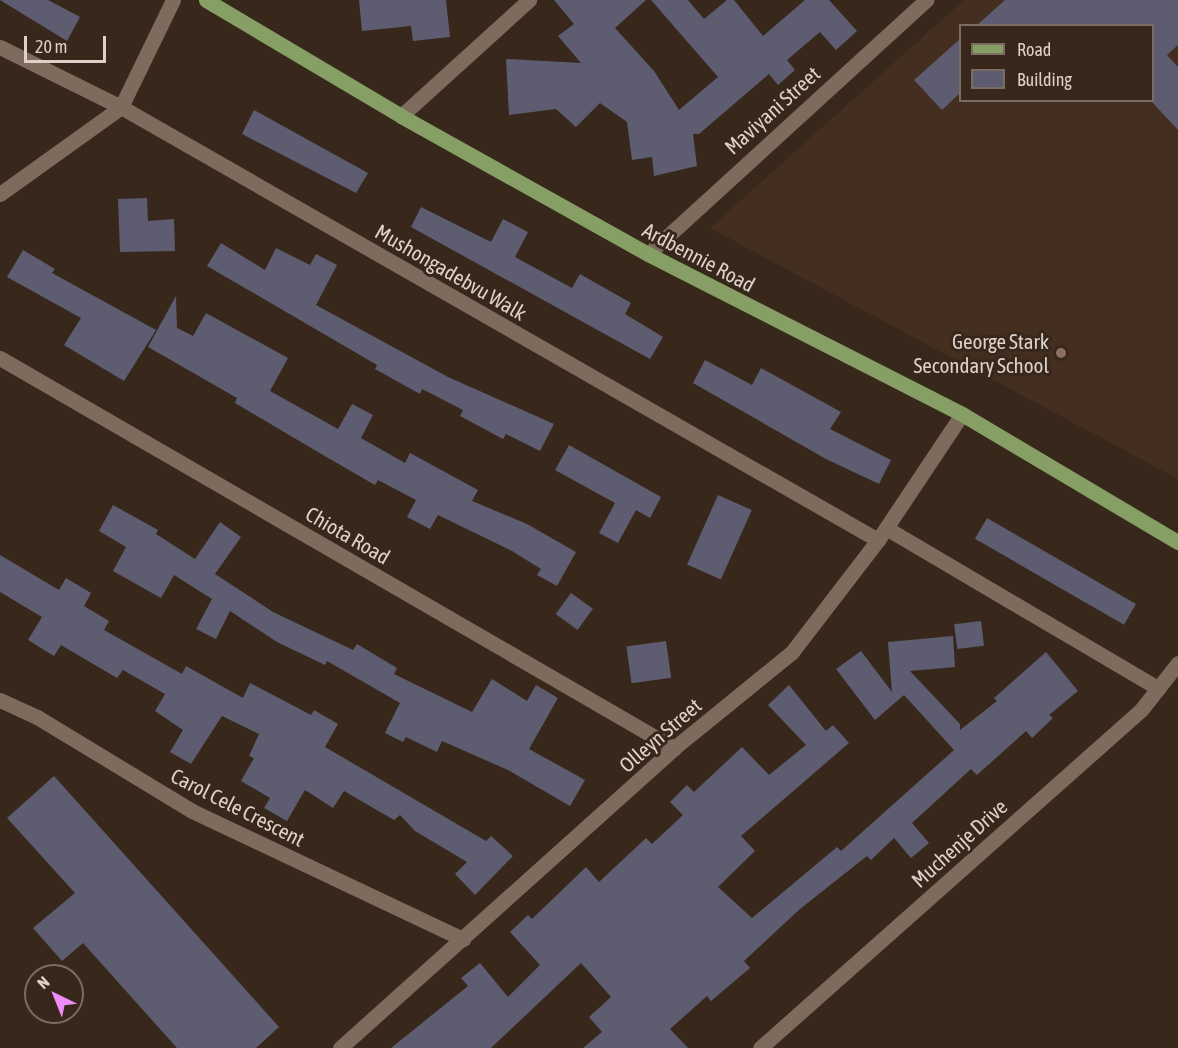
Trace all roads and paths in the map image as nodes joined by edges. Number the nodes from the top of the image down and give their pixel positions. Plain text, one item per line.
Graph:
1 (173, 0) edge
2 (206, 0) edge
3 (529, 0) edge
4 (926, 0) edge
5 (0, 47) edge
6 (121, 107) junction
7 (400, 116) junction
8 (0, 194) edge
9 (648, 254) junction
10 (0, 358) edge
11 (962, 414) junction
12 (882, 534) junction
13 (1178, 542) edge
14 (1178, 663) edge
15 (1158, 688) junction
16 (0, 700) edge
17 (674, 748) junction
18 (463, 939) junction
19 (340, 1048) edge
20 (760, 1048) edge

1 - 6 street
2 - 7 main road, Ardbennie Road
3 - 7 street
4 - 9 street, Maviyani Street
5 - 6 street, Mushongadebvu Walk
6 - 8 street
6 - 12 street, Mushongadebvu Walk
7 - 9 main road, Ardbennie Road
9 - 11 main road, Ardbennie Road
10 - 17 street, Chiota Road
11 - 12 street, Olleyn Street
11 - 13 main road, Ardbennie Road
12 - 15 street, Mushongadebvu Walk
12 - 17 street, Olleyn Street
14 - 15 street, Muchenje Drive
15 - 20 street, Muchenje Drive
16 - 18 street, Carol Cele Crescent
17 - 18 street, Olleyn Street
18 - 19 street, Olleyn Street

